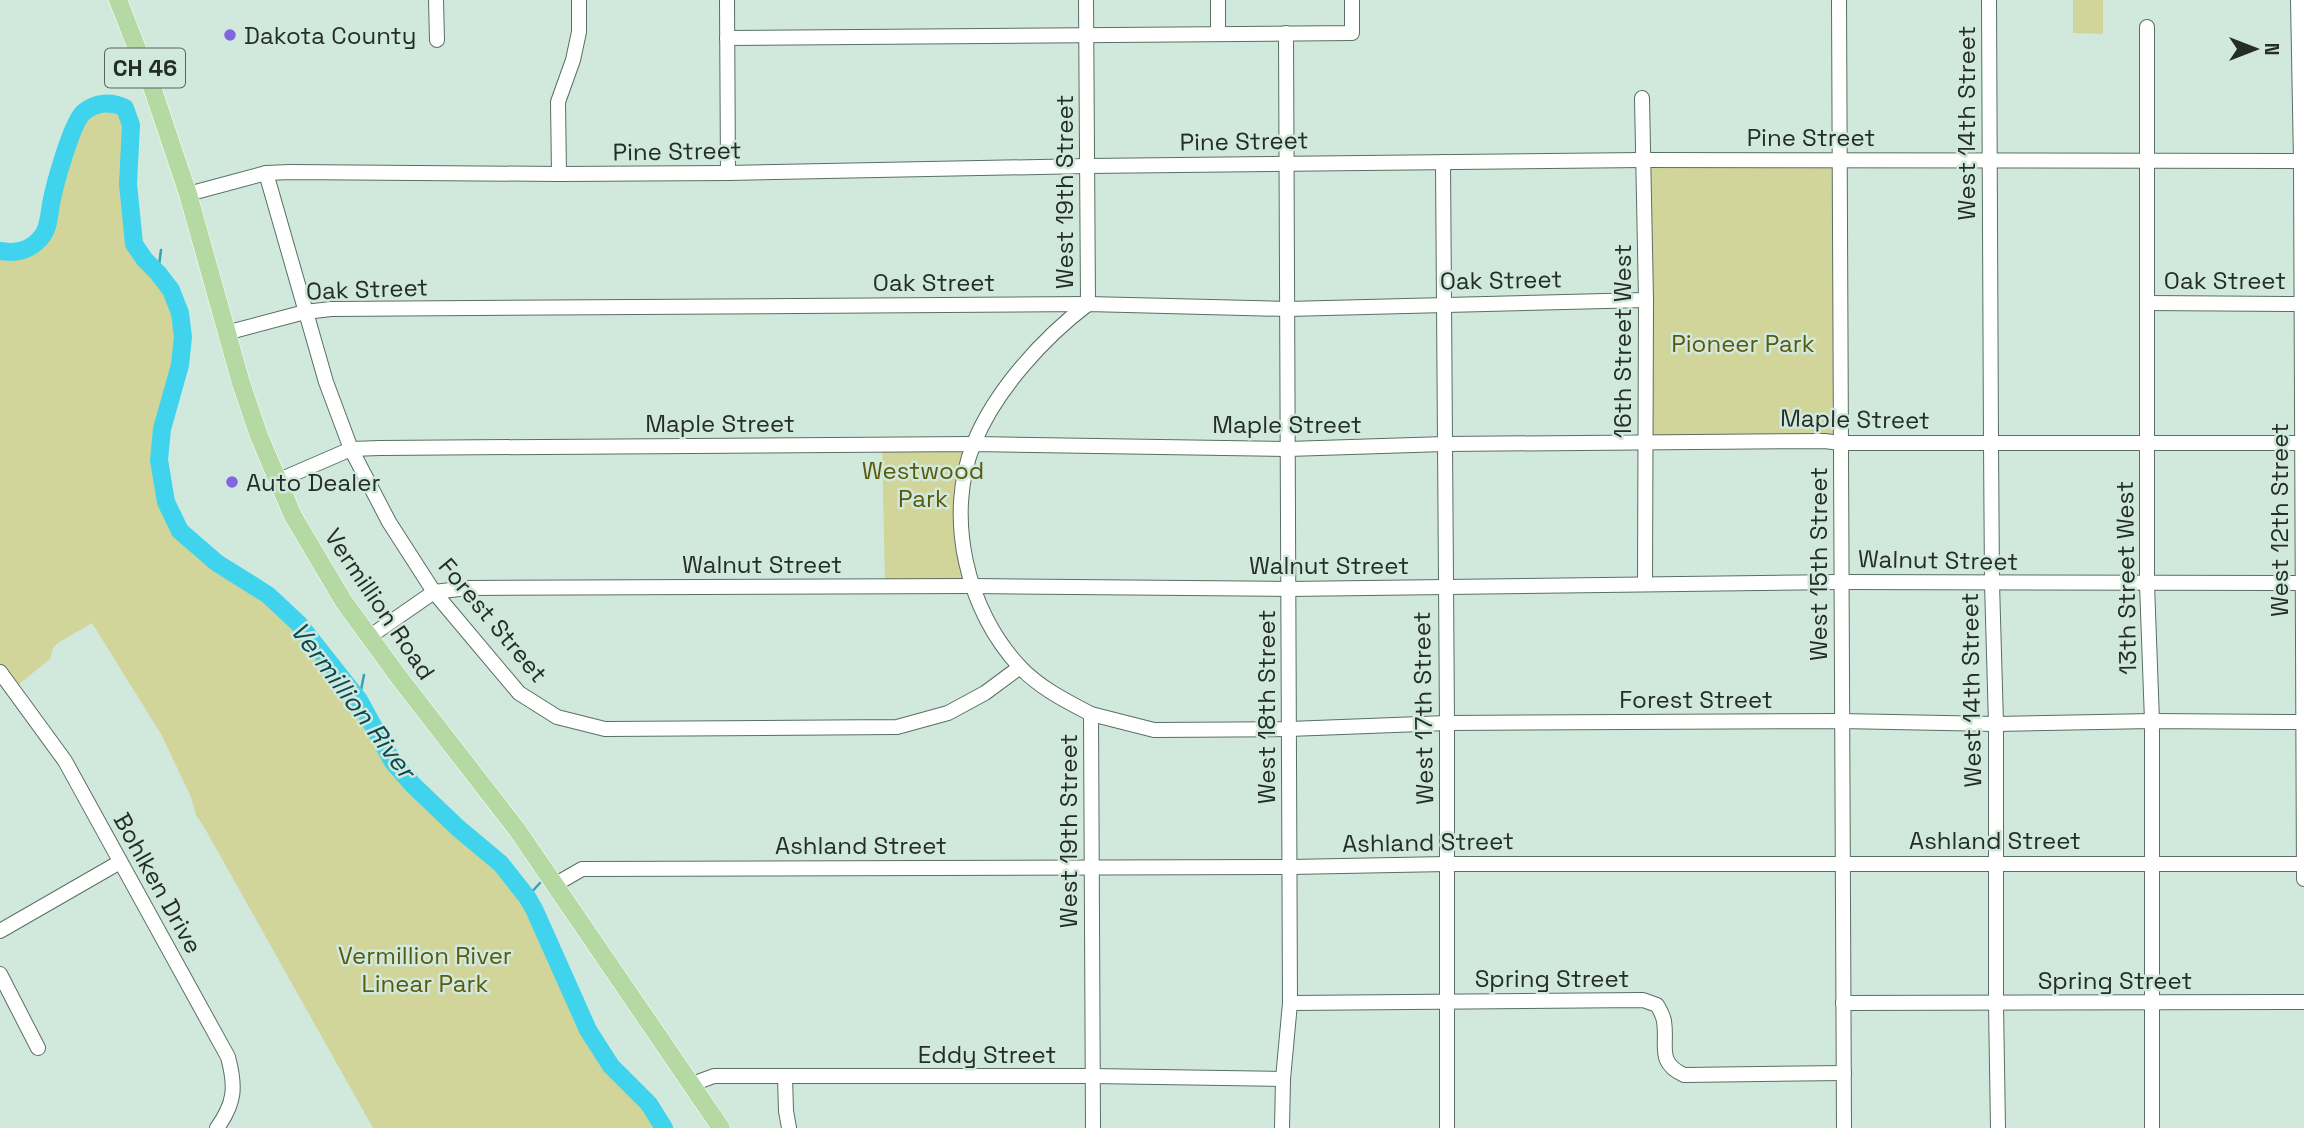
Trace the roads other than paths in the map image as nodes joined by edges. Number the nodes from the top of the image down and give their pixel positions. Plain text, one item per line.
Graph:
1 (118, 0) edge
2 (436, 0) edge
3 (579, 0) edge
4 (727, 0) edge
5 (1086, 0) edge
6 (1218, 0) edge
7 (1352, 0) edge
8 (1839, 0) edge
9 (1989, 0) edge
10 (2298, 0) edge
11 (2147, 27) dead end
12 (1286, 33) junction
13 (1218, 34) junction
14 (1086, 35) junction
15 (727, 38) junction
16 (437, 40) dead end
17 (1642, 98) dead end
18 (1989, 159) junction
19 (1643, 160) junction
20 (1839, 160) junction
21 (2147, 161) junction
22 (2302, 161) edge
23 (1443, 162) junction
24 (1286, 164) junction
25 (1087, 166) junction
26 (266, 173) junction
27 (728, 173) junction
28 (559, 174) junction
29 (188, 194) junction
30 (1646, 300) junction
31 (2147, 303) junction
32 (1088, 304) junction
33 (1445, 304) junction
34 (2302, 304) edge
35 (1287, 309) junction
36 (305, 312) junction
37 (226, 333) junction
38 (1645, 441) junction
39 (1840, 443) junction
40 (1991, 443) junction
41 (2146, 443) junction
42 (2303, 443) edge
43 (974, 444) junction
44 (1445, 444) junction
45 (351, 449) junction
46 (1288, 449) junction
47 (277, 481) junction
48 (1841, 582) junction
49 (1645, 583) junction
50 (1992, 583) junction
51 (2303, 583) edge
52 (2147, 584) junction
53 (972, 586) junction
54 (1444, 587) junction
55 (1289, 589) junction
56 (434, 592) junction
57 (369, 637) junction
58 (1020, 667) junction
59 (0, 672) edge
60 (1091, 715) junction
61 (1841, 721) junction
62 (2152, 721) junction
63 (2304, 722) edge
64 (1447, 723) junction
65 (1996, 724) junction
66 (1289, 729) junction
67 (120, 862) junction
68 (1841, 863) junction
69 (1996, 863) junction
70 (2152, 863) junction
71 (1447, 864) junction
72 (2304, 864) edge
73 (1091, 866) junction
74 (1290, 867) junction
75 (2304, 879) edge
76 (556, 884) junction
77 (0, 931) edge
78 (0, 974) edge
79 (1447, 1001) junction
80 (2152, 1001) junction
81 (2304, 1002) edge
82 (1290, 1003) junction
83 (1843, 1003) junction
84 (1996, 1003) junction
85 (38, 1048) dead end
86 (1844, 1073) junction
87 (1092, 1076) junction
88 (785, 1077) junction
89 (1283, 1079) junction
90 (692, 1084) junction
91 (217, 1128) edge
92 (721, 1128) edge
93 (789, 1128) edge
94 (1093, 1128) edge
95 (1282, 1128) edge
96 (1447, 1128) edge
97 (1844, 1128) edge
98 (1998, 1128) edge
99 (2152, 1128) edge

1 - 29 main road, Vermillion Road / CH 46
2 - 16 street
3 - 28 street
4 - 15 street
5 - 14 street, West 19th Street
6 - 13 street
7 - 12 street
8 - 20 street, West 15th Street
9 - 18 street, West 14th Street
10 - 22 street, West 12th Street
11 - 21 street, 13th Street West
12 - 13 street
12 - 24 street, West 18th Street
13 - 14 street
14 - 15 street
14 - 25 street, West 19th Street
15 - 27 street
17 - 19 street, 16th Street West
18 - 20 street, Pine Street
18 - 21 street, Pine Street
18 - 40 street, West 14th Street
19 - 20 street, Pine Street
19 - 23 street, Pine Street
19 - 30 street, 16th Street West
20 - 39 street, West 15th Street
21 - 22 street, Pine Street
21 - 31 street, 13th Street West
22 - 34 street, West 12th Street
23 - 24 street, Pine Street
23 - 33 street, West 17th Street
24 - 25 street, Pine Street
24 - 35 street, West 18th Street
25 - 27 street, Pine Street
25 - 32 street, West 19th Street
26 - 28 street, Pine Street
26 - 29 street, Pine Street
26 - 36 street, Forest Street
27 - 28 street, Pine Street
29 - 37 main road, Vermillion Road / CH 46
30 - 33 street, Oak Street
30 - 38 street, 16th Street West
31 - 34 street, Oak Street
31 - 41 street, 13th Street West
32 - 35 street, Oak Street
32 - 36 street, Oak Street
32 - 43 street, West 19th Street
33 - 35 street, Oak Street
33 - 44 street, West 17th Street
34 - 42 street, West 12th Street
35 - 46 street, West 18th Street
36 - 37 street, Oak Street
36 - 45 street, Forest Street
37 - 47 main road, Vermillion Road / CH 46
38 - 39 street, Maple Street
38 - 44 street, Maple Street
38 - 49 street, 16th Street West
39 - 40 street, Maple Street
39 - 48 street, West 15th Street
40 - 41 street, Maple Street
40 - 50 street, West 14th Street
41 - 42 street, Maple Street
41 - 52 street, 13th Street West
42 - 51 street, West 12th Street
43 - 45 street, Maple Street
43 - 46 street, Maple Street
43 - 53 street, West 19th Street
44 - 46 street, Maple Street
44 - 54 street, West 17th Street
45 - 47 street, Maple Street
45 - 56 street, Forest Street
46 - 55 street, West 18th Street
47 - 57 main road, Vermillion Road / CH 46
48 - 49 street, Walnut Street
48 - 50 street, Walnut Street
48 - 61 street, West 15th Street
49 - 54 street, Walnut Street
50 - 52 street, Walnut Street
50 - 65 street, West 14th Street
51 - 52 street, Walnut Street
51 - 63 street, West 12th Street
52 - 62 street, 13th Street West
53 - 55 street, Walnut Street
53 - 56 street, Walnut Street
53 - 58 street, West 19th Street
54 - 55 street, Walnut Street
54 - 64 street, West 17th Street
55 - 66 street, West 18th Street
56 - 57 street, Walnut Street
56 - 58 street, Forest Street
57 - 76 main road, Vermillion Road / CH 46
58 - 60 street, West 19th Street
59 - 67 street, Bohlken Drive
60 - 66 street, Forest Street
60 - 73 street, West 19th Street
61 - 64 street, Forest Street
61 - 65 street, Forest Street
61 - 68 street, West 15th Street
62 - 63 street, Forest Street
62 - 65 street, Forest Street
62 - 70 street, 13th Street West
63 - 72 street, West 12th Street
64 - 66 street, Forest Street
64 - 71 street, West 17th Street
65 - 69 street, West 14th Street
66 - 74 street, West 18th Street
67 - 77 street
67 - 91 street, Bohlken Drive
68 - 69 street, Ashland Street
68 - 71 street, Ashland Street
68 - 83 street, West 15th Street
69 - 70 street, Ashland Street
69 - 84 street, West 14th Street
70 - 72 street, Ashland Street
70 - 80 street, 13th Street West
71 - 74 street, Ashland Street
71 - 79 street, West 17th Street
72 - 75 street, West 12th Street
73 - 74 street, Ashland Street
73 - 76 street, Ashland Street
73 - 87 street, West 19th Street
74 - 82 street, West 18th Street
76 - 90 main road, Vermillion Road / CH 46
78 - 85 street
79 - 82 street, Spring Street
79 - 86 street, Spring Street
79 - 96 street, West 17th Street
80 - 81 street, Spring Street
80 - 84 street, Spring Street
80 - 99 street, 13th Street West
82 - 89 street, West 18th Street
83 - 84 street, Spring Street
83 - 86 street, West 15th Street
84 - 98 street, West 14th Street
86 - 97 street, West 15th Street
87 - 88 street, Eddy Street
87 - 89 street, Eddy Street
87 - 94 street, West 19th Street
88 - 90 street, Eddy Street
88 - 93 street
89 - 95 street, West 18th Street
90 - 92 main road, Vermillion Road / CH 46

